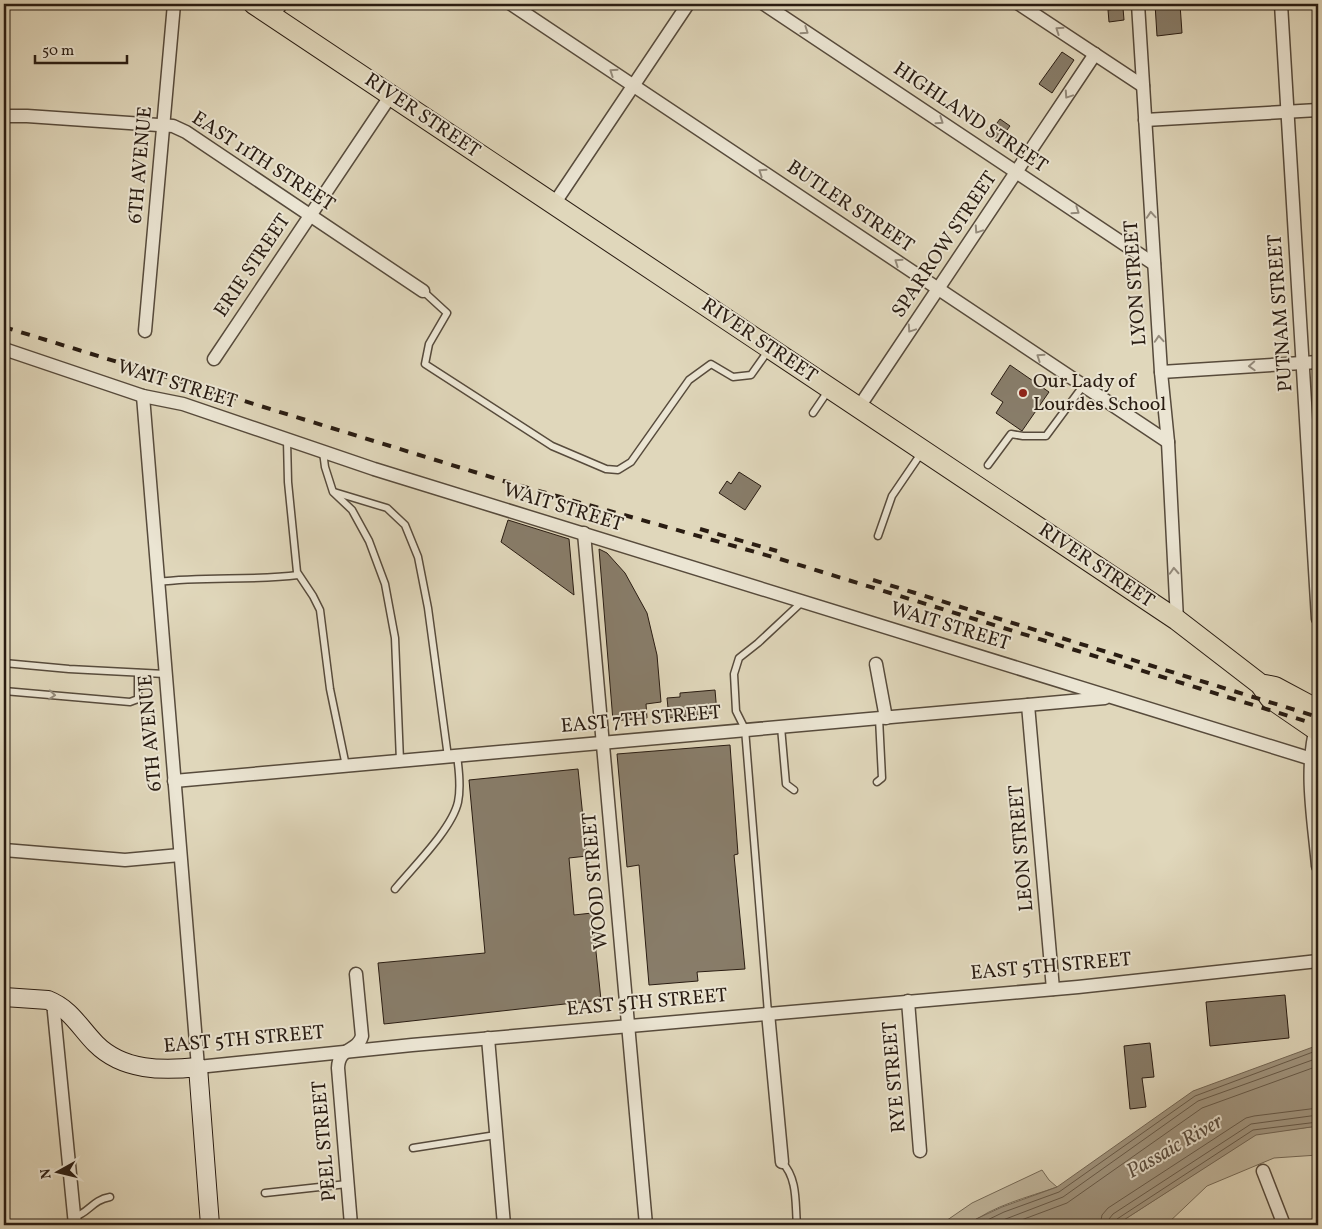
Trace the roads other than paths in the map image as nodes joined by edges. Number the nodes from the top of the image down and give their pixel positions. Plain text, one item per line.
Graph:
1 (174, 4) edge
2 (254, 4) edge
3 (511, 4) edge
4 (688, 4) edge
5 (764, 4) edge
6 (1019, 4) edge
7 (1138, 4) edge
8 (1281, 4) edge
9 (277, 10) edge
10 (1095, 54) junction
11 (633, 86) junction
12 (1143, 86) junction
13 (391, 95) junction
14 (1318, 110) edge
15 (1287, 112) junction
16 (4, 116) edge
17 (1145, 120) junction
18 (163, 126) junction
19 (1017, 171) junction
20 (554, 204) junction
21 (310, 215) junction
22 (1154, 264) junction
23 (938, 289) junction
24 (423, 290) joint
25 (146, 331) dead end
26 (771, 348) junction
27 (4, 349) edge
28 (214, 359) dead end
29 (1318, 362) edge
30 (1302, 363) junction
31 (1161, 372) junction
32 (1083, 386) junction
33 (830, 388) junction
34 (143, 396) junction
35 (859, 407) junction
36 (813, 413) dead end
37 (287, 440) junction
38 (1168, 442) junction
39 (923, 450) junction
40 (323, 452) junction
41 (988, 465) dead end
42 (333, 492) junction
43 (584, 534) junction
44 (878, 536) dead end
45 (298, 575) junction
46 (158, 582) junction
47 (803, 601) junction
48 (1177, 620) junction
49 (1318, 620) edge
50 (4, 663) edge
51 (876, 664) dead end
52 (138, 673) junction
53 (165, 674) junction
54 (4, 691) edge
55 (1112, 697) junction
56 (1028, 705) junction
57 (882, 718) junction
58 (1318, 723) edge
59 (781, 727) junction
60 (745, 730) junction
61 (602, 743) junction
62 (453, 756) junction
63 (1314, 760) edge
64 (400, 761) junction
65 (346, 766) junction
66 (174, 781) junction
67 (877, 782) dead end
68 (794, 790) dead end
69 (4, 850) edge
70 (180, 855) junction
71 (1318, 866) edge
72 (394, 889) dead end
73 (1318, 961) edge
74 (356, 974) dead end
75 (1053, 988) junction
76 (4, 997) edge
77 (908, 1001) junction
78 (54, 1002) junction
79 (768, 1013) junction
80 (628, 1026) junction
81 (488, 1038) junction
82 (346, 1052) junction
83 (198, 1067) junction
84 (496, 1135) junction
85 (412, 1148) dead end
86 (920, 1150) dead end
87 (782, 1162) joint
88 (1263, 1171) dead end
89 (348, 1184) junction
90 (265, 1193) dead end
91 (110, 1197) dead end
92 (74, 1221) edge
93 (210, 1225) edge
94 (351, 1225) edge
95 (504, 1225) edge
96 (646, 1225) edge
97 (797, 1225) edge
98 (1284, 1225) edge

1 - 18 street, 6TH AVENUE
2 - 9 main road, RIVER STREET
11 -> 3 street, BUTLER STREET
4 - 11 street
5 -> 19 street, HIGHLAND STREET
10 -> 6 street
7 - 12 street, LYON STREET
8 - 15 street, PUTNAM STREET
9 - 13 main road, RIVER STREET
10 - 12 street
10 -> 19 street, SPARROW STREET
11 - 20 street
23 -> 11 street, BUTLER STREET
12 - 17 street, LYON STREET
13 - 20 main road, RIVER STREET
13 - 21 street, ERIE STREET
14 - 15 street
15 - 17 street
15 - 30 street, PUTNAM STREET
16 - 18 street, EAST 11TH STREET
22 -> 17 street, LYON STREET
18 - 21 street, EAST 11TH STREET
18 - 25 street, 6TH AVENUE
19 -> 22 street, HIGHLAND STREET
19 -> 23 street, SPARROW STREET
20 - 26 main road, RIVER STREET
21 - 24 street, EAST 11TH STREET
21 - 28 street, ERIE STREET
31 -> 22 street, LYON STREET
32 -> 23 street, BUTLER STREET
23 -> 35 street, SPARROW STREET
24 - 26 lane
26 - 33 main road, RIVER STREET
27 - 34 street, WAIT STREET
29 - 30 street
30 -> 31 street
30 - 49 street, PUTNAM STREET
31 - 38 street, LYON STREET
32 - 38 street, BUTLER STREET
32 - 41 lane
33 - 35 main road, RIVER STREET
33 - 36 lane
34 - 37 street, WAIT STREET
34 - 46 street, 6TH AVENUE
35 - 39 main road, RIVER STREET
37 - 40 street, WAIT STREET
37 - 45 lane
48 -> 38 street, LYON STREET
39 - 44 lane
39 - 48 main road, RIVER STREET
40 - 42 lane
40 - 43 street, WAIT STREET
42 - 62 lane
42 - 64 lane
43 - 47 street, WAIT STREET
43 - 61 street, WOOD STREET
45 - 46 lane
45 - 65 lane
46 - 53 street, 6TH AVENUE
47 - 55 street, WAIT STREET
47 - 60 lane
48 - 58 main road, RIVER STREET
50 - 52 lane
51 - 57 street
52 - 53 lane
54 -> 52 lane
53 - 66 street, 6TH AVENUE
55 - 56 street, EAST 7TH STREET
55 - 63 street
56 - 57 street, EAST 7TH STREET
56 - 75 street, LEON STREET
57 - 59 street, EAST 7TH STREET
57 - 67 lane
58 - 63 street
59 - 60 street, EAST 7TH STREET
59 - 68 lane
60 - 61 street, EAST 7TH STREET
60 - 79 lane
61 - 62 street, EAST 7TH STREET
61 - 80 street, WOOD STREET
62 - 64 street, EAST 7TH STREET
62 - 72 lane
63 - 71 street
64 - 65 street, EAST 7TH STREET
65 - 66 street, EAST 7TH STREET
66 - 70 street, 6TH AVENUE
69 - 70 street
70 - 83 street, 6TH AVENUE
73 - 75 street, EAST 5TH STREET
74 - 82 street, PEEL STREET
75 - 77 street, EAST 5TH STREET
76 - 78 main road, EAST 5TH STREET
77 - 79 street, EAST 5TH STREET
77 - 86 street, RYE STREET
78 - 83 main road, EAST 5TH STREET
78 - 92 street
79 - 80 street, EAST 5TH STREET
79 - 87 street
80 - 81 street, EAST 5TH STREET
80 - 96 street, WOOD STREET
81 - 82 street, EAST 5TH STREET
81 - 84 street
82 - 83 street, EAST 5TH STREET
82 - 89 street, PEEL STREET
83 - 93 main road
84 - 85 lane
84 - 95 street
87 - 97 lane
88 - 98 street
89 - 90 lane
89 - 94 street, PEEL STREET
91 - 92 lane

